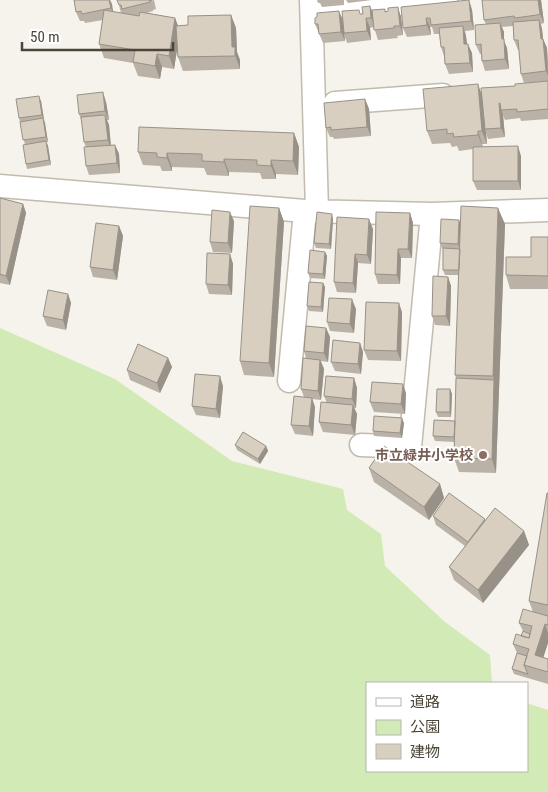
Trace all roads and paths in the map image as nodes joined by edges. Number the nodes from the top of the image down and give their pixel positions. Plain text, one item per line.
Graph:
1 (446, 0) edge
2 (311, 6) edge
3 (443, 95) edge
4 (314, 105) junction
5 (0, 186) edge
6 (548, 210) edge
7 (311, 211) junction
8 (432, 214) junction
9 (289, 381) dead end
10 (361, 445) dead end

1 - 2 street
2 - 4 street
3 - 4 street
4 - 7 street
5 - 7 street
6 - 8 street
7 - 8 street
7 - 9 street
8 - 10 street

